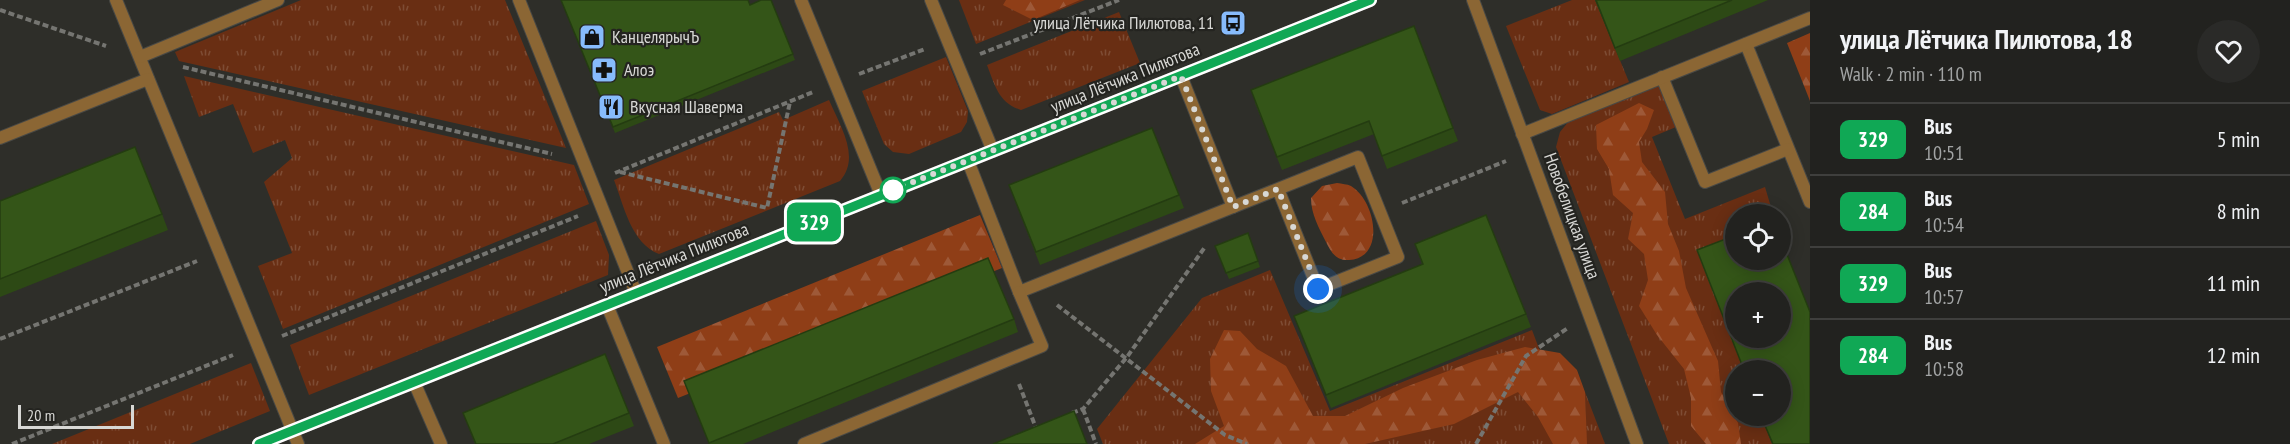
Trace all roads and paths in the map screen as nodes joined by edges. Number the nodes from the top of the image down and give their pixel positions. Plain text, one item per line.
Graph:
1 (116, 0) edge
2 (278, 0) edge
3 (519, 0) edge
4 (801, 0) edge
5 (931, 0) edge
6 (1119, 0) edge
7 (1370, 0) edge
8 (1473, 0) edge
9 (0, 10) edge
10 (1810, 18) edge
11 (948, 40) junction
12 (1746, 44) junction
13 (974, 56) dead end
14 (140, 57) junction
15 (1181, 76) junction
16 (1662, 77) junction
17 (148, 79) junction
18 (835, 83) junction
19 (817, 90) dead end
20 (790, 102) junction
21 (1522, 134) junction
22 (0, 138) edge
23 (1788, 148) junction
24 (993, 151) junction
25 (1529, 152) junction
26 (559, 156) dead end
27 (968, 161) junction
28 (620, 171) junction
29 (1278, 189) junction
30 (881, 195) junction
31 (1810, 202) edge
32 (1394, 206) dead end
33 (600, 207) junction
34 (1233, 207) junction
35 (581, 215) dead end
36 (1207, 244) dead end
37 (208, 256) dead end
38 (1033, 287) junction
39 (1019, 292) junction
40 (636, 293) junction
41 (607, 305) junction
42 (1589, 315) junction
43 (279, 337) dead end
44 (0, 339) edge
45 (238, 353) dead end
46 (1127, 357) junction
47 (1009, 359) junction
48 (414, 382) junction
49 (1083, 409) junction
50 (1064, 416) edge
51 (1046, 424) edge
52 (1036, 428) junction
53 (292, 431) junction
54 (1026, 432) edge
55 (12, 444) edge
56 (259, 444) edge
57 (298, 444) edge
58 (441, 444) edge
59 (664, 444) edge
60 (804, 444) edge
61 (1096, 444) edge
62 (1247, 444) edge
63 (1476, 444) edge
64 (1637, 444) edge

1 - 14 street
2 - 14 street
3 - 33 street
4 - 18 street
5 - 11 street
6 - 13 path
7 - 15 street, улица Лётчика Пилютова
8 - 21 street, Новобелицкая улица
9 - 14 path
10 - 12 street
11 - 18 path
11 - 24 street
12 - 16 street
12 - 23 street
14 - 17 street
14 - 26 path
15 - 24 street, улица Лётчика Пилютова
15 - 34 street
16 - 21 street
16 - 23 street
17 - 22 street
17 - 53 street
18 - 30 street
19 - 20 path
20 - 28 path
20 - 28 path
21 - 25 street, Новобелицкая улица
23 - 31 street
24 - 27 street, улица Лётчика Пилютова
25 - 32 path
25 - 42 street, Новобелицкая улица
27 - 30 street, улица Лётчика Пилютова
27 - 39 street
28 - 33 path
29 - 29 street
29 - 34 street
30 - 40 street, улица Лётчика Пилютова
33 - 40 street
34 - 38 street
35 - 43 path
36 - 46 path
37 - 44 path
38 - 39 street
38 - 46 path
39 - 47 street
40 - 41 street, улица Лётчика Пилютова
41 - 48 street, улица Лётчика Пилютова
41 - 59 street
42 - 63 path
42 - 64 street, Новобелицкая улица
45 - 55 path
46 - 49 path
46 - 62 path
47 - 52 path
47 - 60 street
48 - 53 street, улица Лётчика Пилютова
48 - 58 street
49 - 50 path
49 - 61 path
51 - 52 path
52 - 54 path
53 - 56 street, улица Лётчика Пилютова
53 - 57 street

